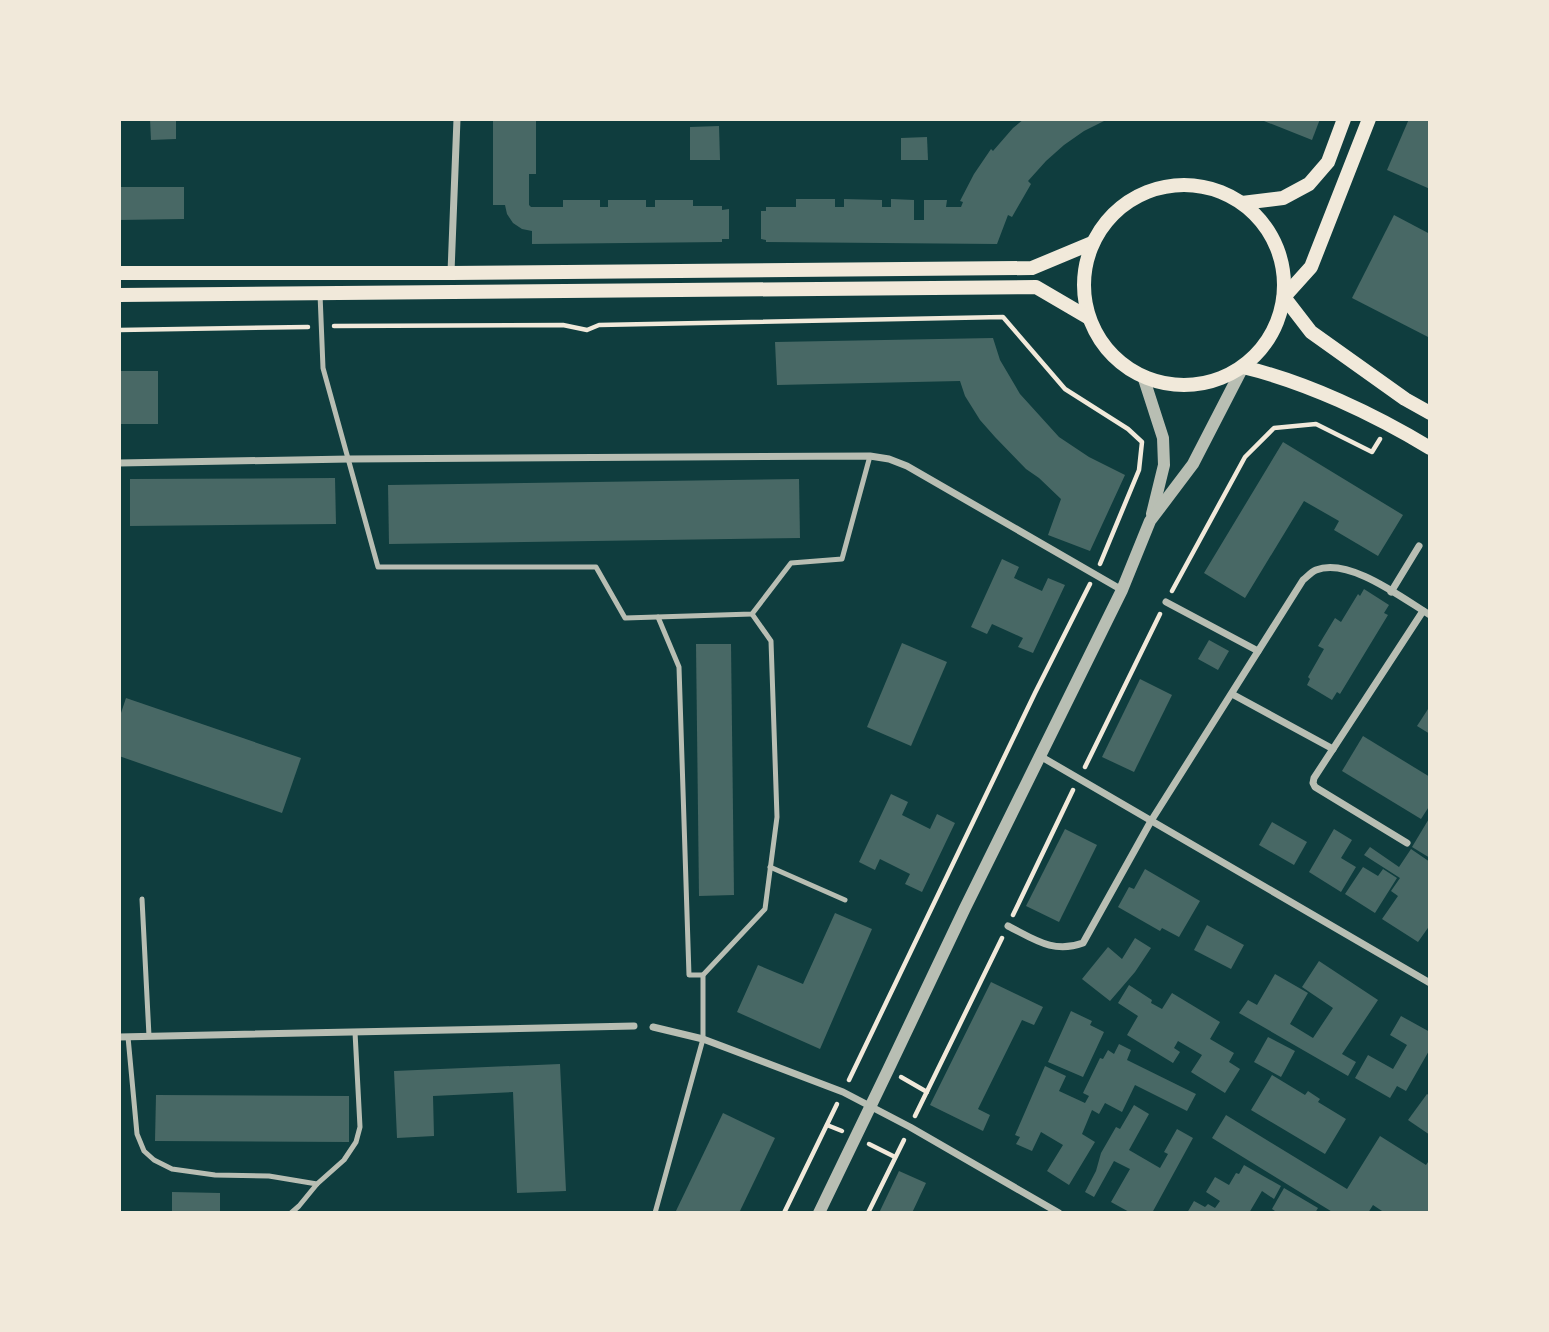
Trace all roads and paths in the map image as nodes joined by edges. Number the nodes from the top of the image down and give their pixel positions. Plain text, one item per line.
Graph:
1 (457, 119) edge
2 (1344, 119) edge
3 (1369, 119) edge
4 (1242, 203) junction
5 (1092, 243) junction
6 (119, 273) edge
7 (451, 273) junction
8 (320, 293) junction
9 (119, 295) edge
10 (1284, 297) junction
11 (1089, 318) junction
12 (1243, 367) junction
13 (1143, 376) junction
14 (1430, 414) edge
15 (1390, 424) junction
16 (1430, 448) edge
17 (870, 456) junction
18 (349, 460) junction
19 (119, 463) edge
20 (1150, 522) junction
21 (1419, 546) dead end
22 (1122, 590) junction
23 (1391, 592) junction
24 (1166, 602) junction
25 (1427, 613) edge
26 (752, 614) junction
27 (658, 617) junction
28 (1258, 651) junction
29 (1231, 694) junction
30 (1333, 749) junction
31 (1040, 756) junction
32 (1079, 779) junction
33 (1152, 821) junction
34 (1407, 843) dead end
35 (770, 867) junction
36 (142, 899) dead end
37 (845, 900) dead end
38 (1008, 926) junction
39 (703, 975) junction
40 (1430, 983) edge
41 (634, 1026) dead end
42 (653, 1027) dead end
43 (355, 1032) junction
44 (149, 1036) junction
45 (119, 1037) edge
46 (128, 1037) junction
47 (703, 1039) junction
48 (871, 1106) junction
49 (910, 1127) junction
50 (317, 1184) junction
51 (290, 1213) edge
52 (655, 1213) edge
53 (818, 1213) edge
54 (868, 1213) edge
55 (1059, 1213) edge

1 - 7 street
2 - 4 main road
3 - 10 main road
4 - 5 main road
4 - 10 main road
5 - 7 main road
5 - 11 main road
6 - 7 main road
8 - 9 main road
8 - 11 main road
8 - 18 lane
10 - 12 main road
10 - 14 main road
11 - 13 main road
12 - 13 main road
12 - 15 main road
12 - 20 street
13 - 20 street
15 - 16 main road
15 - 24 path
17 - 18 street
17 - 22 street
17 - 26 lane
18 - 19 street
18 - 27 lane
20 - 22 street
21 - 23 street
22 - 31 street
23 - 25 street
23 - 28 street
24 - 28 street
24 - 32 path
25 - 30 street
26 - 27 lane
26 - 35 lane
27 - 39 lane
28 - 29 street
29 - 30 street
29 - 33 street
30 - 34 street
31 - 32 street
31 - 48 street
32 - 33 street
32 - 38 path
33 - 38 street
33 - 40 street
35 - 37 lane
35 - 39 lane
36 - 44 lane
38 - 49 path
39 - 47 lane
41 - 43 street
42 - 47 street
43 - 44 street
43 - 50 lane
44 - 46 street
45 - 46 street
46 - 50 lane
47 - 48 street
47 - 52 lane
48 - 49 street
48 - 53 street
49 - 54 path
49 - 55 street
50 - 51 lane

